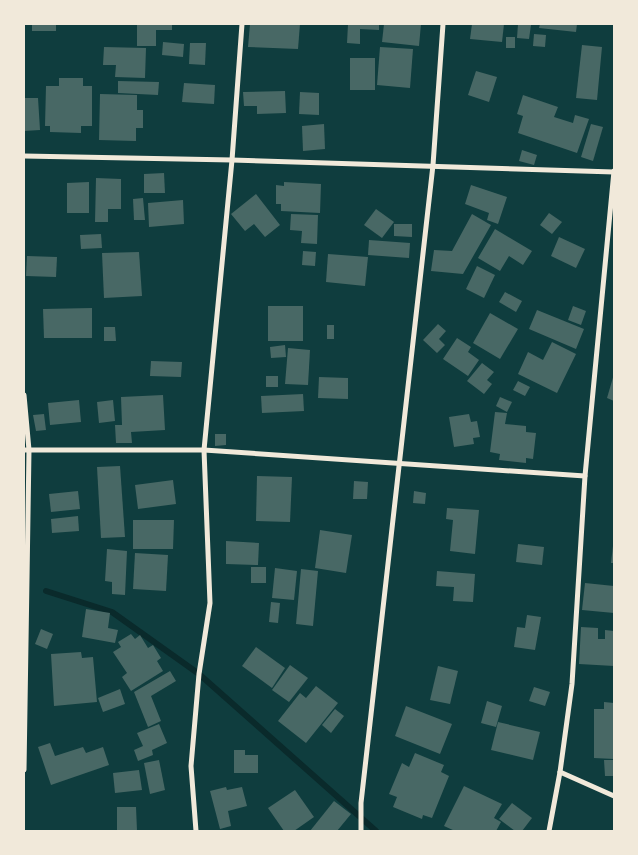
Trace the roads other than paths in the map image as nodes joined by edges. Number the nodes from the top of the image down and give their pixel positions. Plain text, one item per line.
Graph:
1 (242, 24) edge
2 (443, 24) edge
3 (24, 156) edge
4 (232, 160) junction
5 (433, 165) junction
6 (614, 171) edge
7 (24, 395) edge
8 (26, 450) edge
9 (204, 450) junction
10 (400, 462) junction
11 (585, 476) junction
12 (24, 736) edge
13 (24, 770) edge
14 (560, 772) junction
15 (614, 796) edge
16 (361, 830) edge
17 (196, 831) edge
18 (549, 831) edge

1 - 4 street
2 - 5 street
3 - 4 street
4 - 5 street
4 - 9 street
5 - 6 street
5 - 10 street
6 - 11 street
7 - 8 street
8 - 9 street
8 - 12 street
9 - 10 street
9 - 17 street
10 - 11 street
10 - 16 street
11 - 14 street
12 - 13 street
14 - 15 street
14 - 18 street

